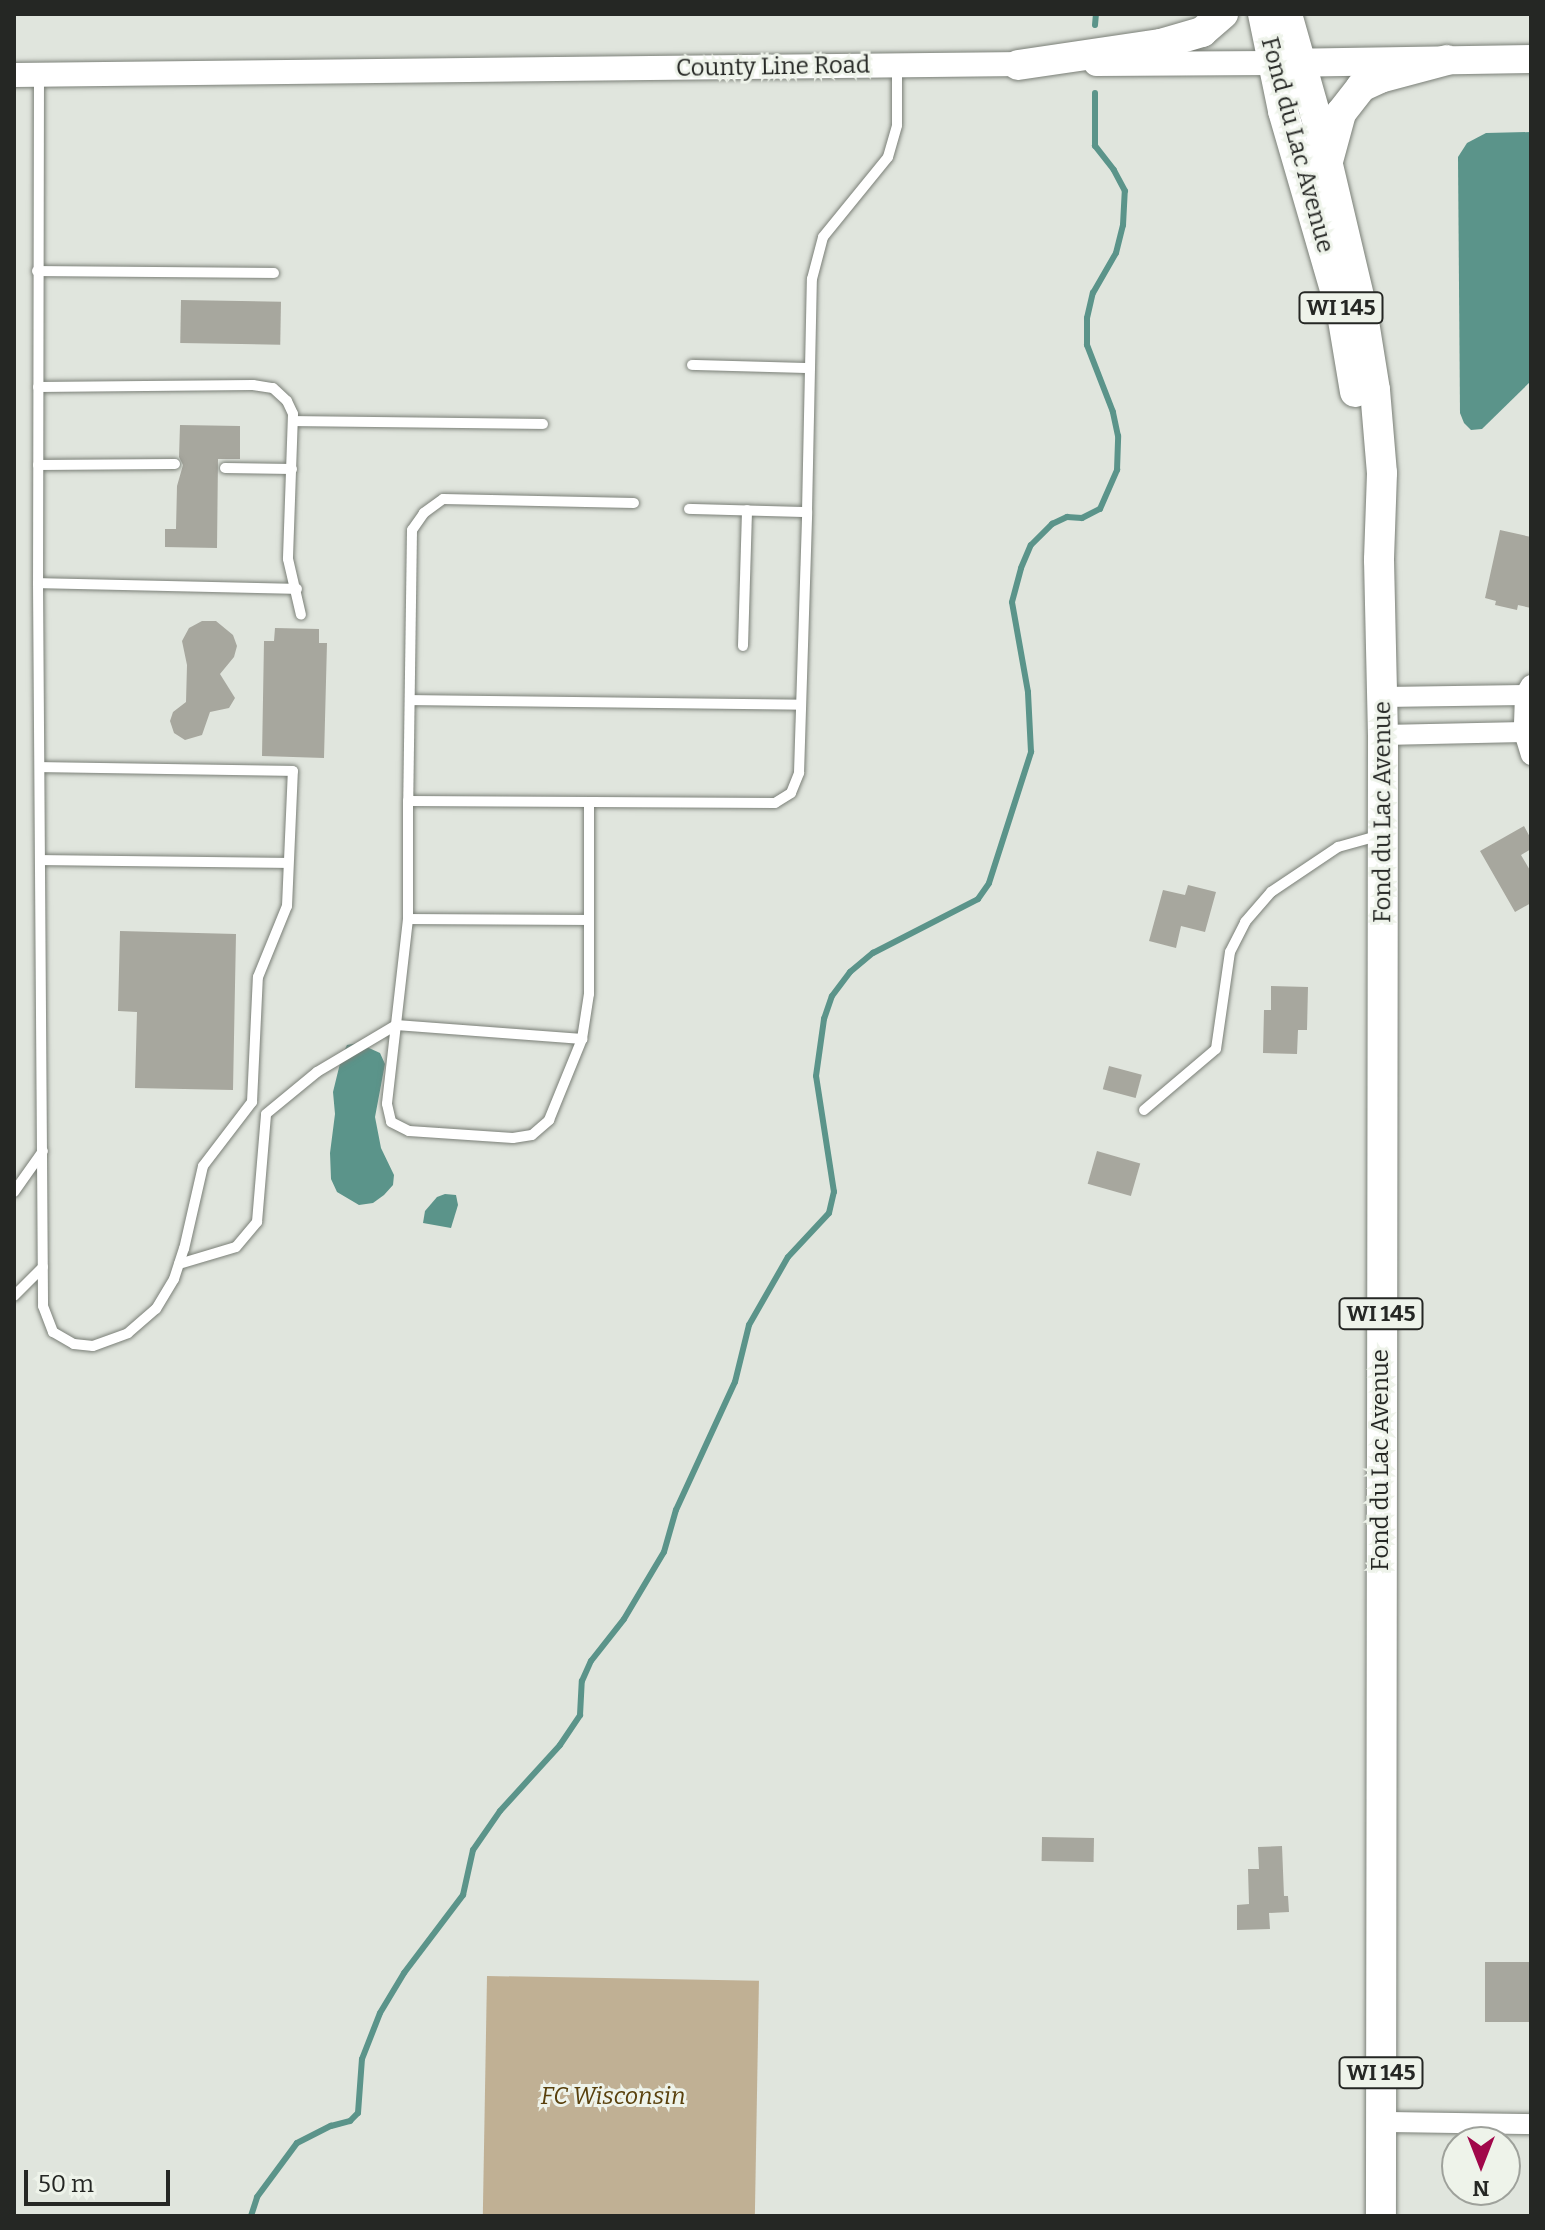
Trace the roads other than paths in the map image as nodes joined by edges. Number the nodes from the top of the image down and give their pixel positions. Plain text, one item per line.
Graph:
1 (1223, 14) edge
2 (1263, 14) edge
3 (1287, 14) edge
4 (1531, 59) edge
5 (1447, 60) junction
6 (1302, 62) junction
7 (1272, 63) junction
8 (1018, 65) junction
9 (897, 66) junction
10 (14, 75) edge
11 (39, 75) junction
12 (1328, 163) junction
13 (37, 271) junction
14 (274, 273) dead end
15 (692, 365) dead end
16 (810, 368) junction
17 (38, 387) junction
18 (293, 421) junction
19 (543, 424) dead end
20 (175, 464) dead end
21 (38, 465) junction
22 (225, 468) dead end
23 (292, 469) junction
24 (634, 503) dead end
25 (689, 509) dead end
26 (747, 510) junction
27 (807, 512) junction
28 (1379, 560) junction
29 (38, 583) junction
30 (297, 589) junction
31 (301, 615) dead end
32 (743, 646) dead end
33 (1528, 690) edge
34 (1383, 697) junction
35 (410, 700) junction
36 (801, 705) junction
37 (1524, 732) junction
38 (1383, 735) junction
39 (1531, 755) edge
40 (40, 767) junction
41 (408, 801) junction
42 (589, 802) junction
43 (1383, 835) junction
44 (41, 860) junction
45 (288, 863) junction
46 (408, 919) junction
47 (589, 920) junction
48 (396, 1025) junction
49 (582, 1039) junction
50 (1144, 1110) dead end
51 (43, 1151) junction
52 (14, 1192) edge
53 (179, 1264) junction
54 (43, 1267) junction
55 (14, 1296) edge
56 (1381, 2122) junction
57 (1531, 2124) edge
58 (1381, 2216) edge

1 - 8 main road
2 - 7 main road, Fond du Lac Avenue / WI 145
3 - 6 main road, Fond du Lac Avenue / WI 145
4 - 5 main road, County Line Road
5 - 6 main road, County Line Road
5 - 12 main road
6 - 7 main road, County Line Road
6 - 12 main road, Fond du Lac Avenue / WI 145
7 - 8 street, County Line Road
7 - 28 main road, Fond du Lac Avenue / WI 145
8 - 9 street, County Line Road
9 - 11 street, County Line Road
9 - 16 lane
10 - 11 street, County Line Road
11 - 13 lane
12 - 28 main road, Fond du Lac Avenue / WI 145
13 - 14 lane
13 - 17 lane
15 - 16 lane
16 - 27 lane
17 - 18 lane
17 - 21 lane
18 - 19 lane
18 - 23 lane
20 - 21 lane
21 - 29 lane
22 - 23 lane
23 - 30 lane
24 - 35 lane
25 - 26 lane
26 - 27 lane
26 - 32 lane
27 - 36 lane
28 - 34 main road, Fond du Lac Avenue / WI 145
29 - 30 lane
29 - 40 lane
30 - 31 lane
33 - 34 street
33 - 37 street
34 - 38 main road, Fond du Lac Avenue / WI 145
35 - 36 lane
35 - 41 lane
36 - 42 lane
37 - 38 street
37 - 39 street
38 - 43 main road, Fond du Lac Avenue / WI 145
40 - 44 lane
40 - 45 lane
41 - 42 lane
41 - 46 lane
42 - 47 lane
43 - 50 lane
43 - 56 main road, Fond du Lac Avenue / WI 145
44 - 45 lane
44 - 51 lane
45 - 53 lane
46 - 47 lane
46 - 48 lane
47 - 49 lane
48 - 49 lane
48 - 49 lane
48 - 53 lane
51 - 52 lane
51 - 54 lane
53 - 54 lane
54 - 55 lane
56 - 57 street
56 - 58 main road, Fond du Lac Avenue / WI 145

